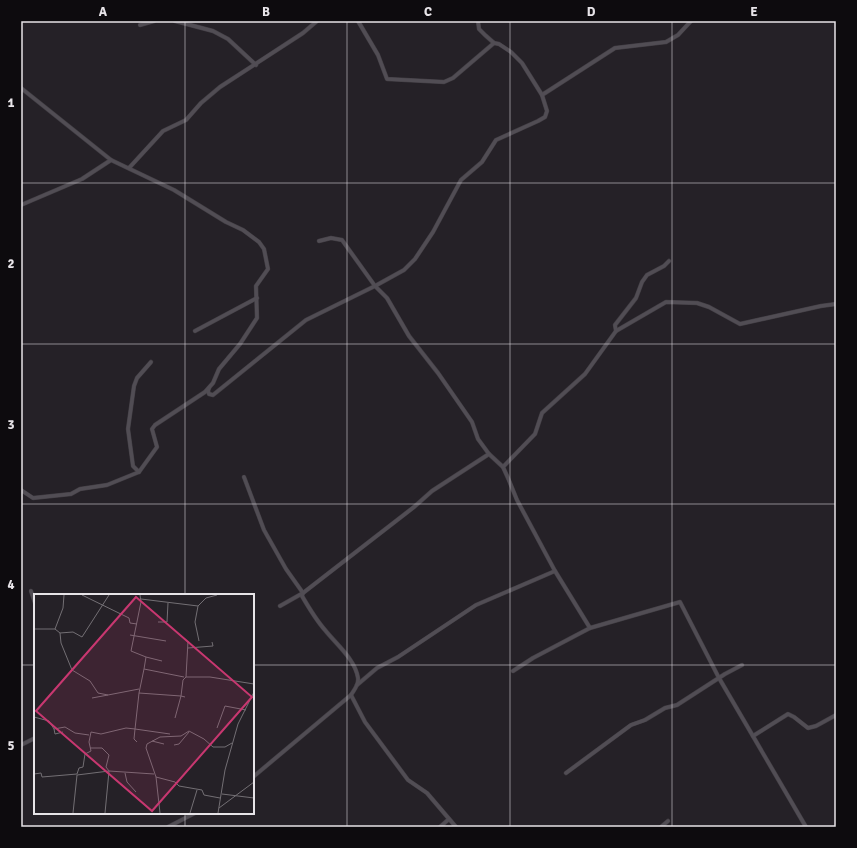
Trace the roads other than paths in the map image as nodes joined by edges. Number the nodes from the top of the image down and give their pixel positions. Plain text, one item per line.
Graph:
1 (154, 21) edge
2 (175, 21) edge
3 (317, 21) edge
4 (358, 21) edge
5 (478, 21) edge
6 (692, 21) edge
7 (140, 25) dead end
8 (494, 43) junction
9 (256, 65) junction
10 (21, 88) edge
11 (542, 95) junction
12 (111, 160) junction
13 (129, 168) junction
14 (21, 205) edge
15 (319, 240) dead end
16 (669, 261) dead end
17 (375, 286) junction
18 (256, 298) junction
19 (836, 304) edge
20 (616, 330) junction
21 (196, 331) dead end
22 (151, 362) dead end
23 (213, 383) junction
24 (489, 454) junction
25 (502, 468) junction
26 (139, 472) junction
27 (244, 477) dead end
28 (21, 490) edge
29 (556, 571) junction
30 (31, 591) dead end
31 (303, 593) junction
32 (34, 600) edge
33 (280, 606) dead end
34 (590, 628) junction
35 (742, 665) dead end
36 (513, 671) dead end
37 (719, 678) junction
38 (357, 685) junction
39 (351, 695) junction
40 (836, 715) edge
41 (753, 736) junction
42 (34, 738) edge
43 (21, 745) edge
44 (566, 773) dead end
45 (254, 776) edge
46 (193, 814) edge
47 (449, 819) junction
48 (668, 821) dead end
49 (168, 827) edge
50 (440, 827) edge
51 (456, 827) edge
52 (661, 827) edge
53 (806, 827) edge

1 - 7 street
2 - 9 street
3 - 9 street
4 - 8 street
5 - 8 street
6 - 11 street
8 - 11 street
9 - 13 street
10 - 12 street
11 - 17 street
12 - 13 street
12 - 14 street
13 - 18 street
15 - 17 street
16 - 20 street
17 - 23 street
17 - 24 street
18 - 21 street
18 - 23 street
19 - 20 street
20 - 25 street
22 - 26 street
23 - 26 street
24 - 25 street
24 - 31 street
25 - 29 street
26 - 28 street
27 - 31 street
29 - 34 street
29 - 38 street
30 - 32 street
31 - 33 street
31 - 38 street
34 - 36 street
34 - 37 street
35 - 37 street
37 - 41 street
37 - 44 street
38 - 39 street
39 - 45 street
39 - 47 street
40 - 41 street
41 - 53 street
42 - 43 street
46 - 49 street
47 - 50 street
47 - 51 street
48 - 52 street

